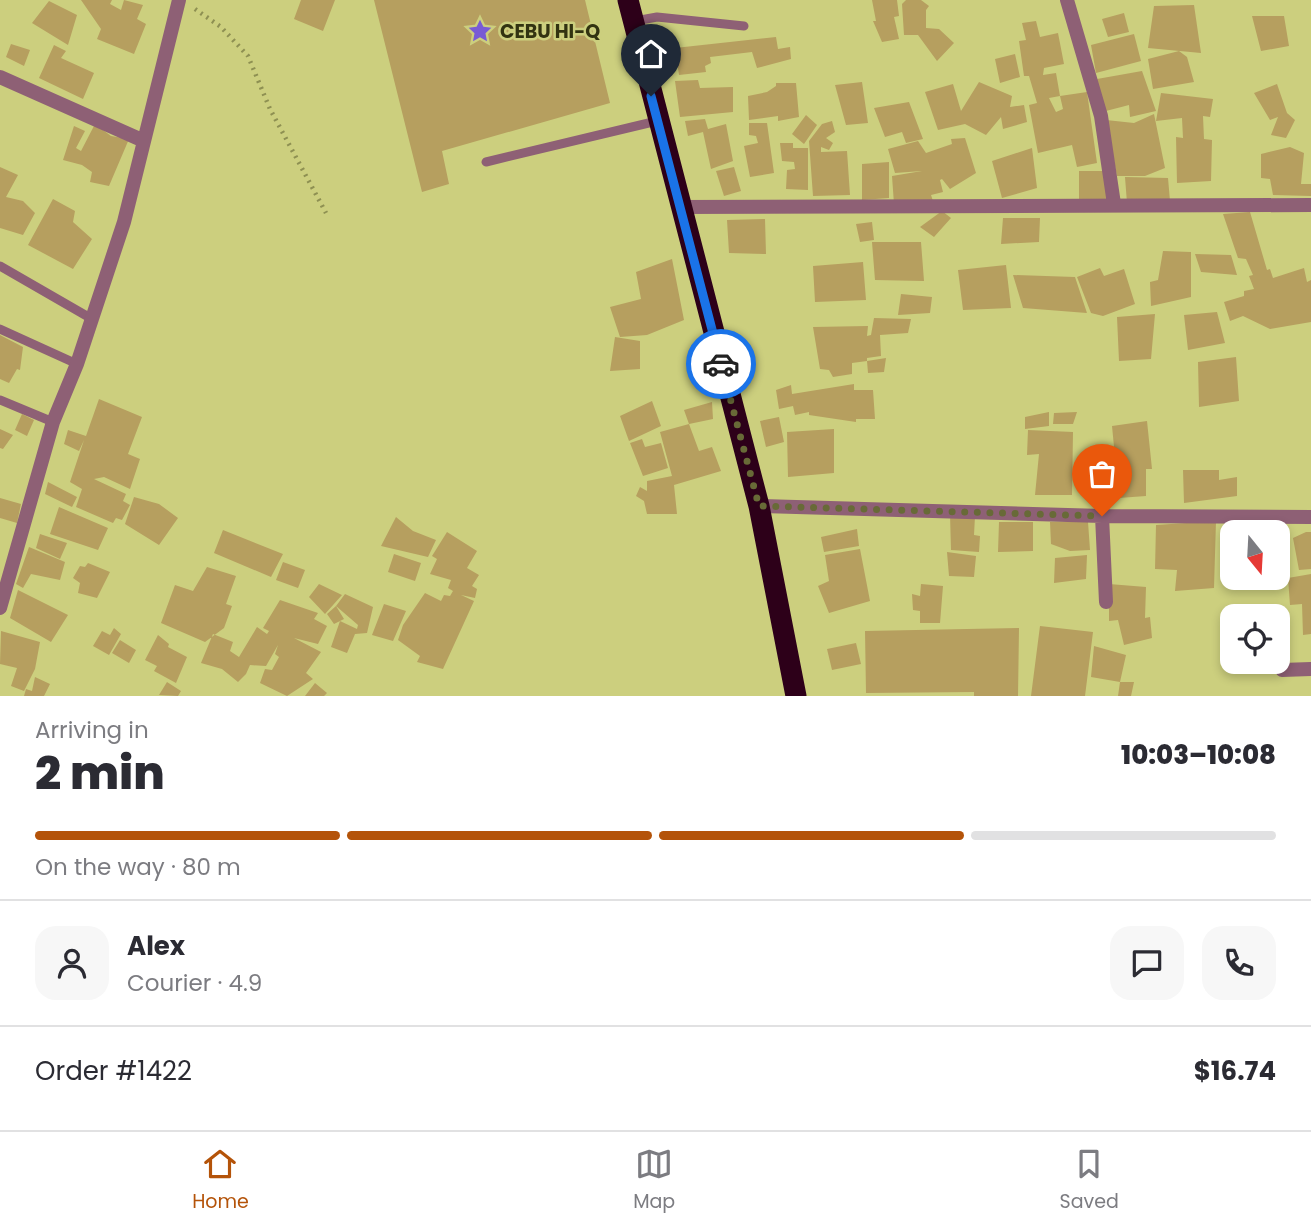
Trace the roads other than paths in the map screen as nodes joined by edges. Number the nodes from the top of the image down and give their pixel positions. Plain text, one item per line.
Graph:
1 (628, 0) edge
2 (1067, 0) edge
3 (186, 3) edge
4 (633, 21) junction
5 (744, 26) dead end
6 (0, 77) edge
7 (657, 121) junction
8 (144, 141) junction
9 (486, 162) dead end
10 (1114, 204) junction
11 (1311, 205) edge
12 (679, 207) junction
13 (0, 266) edge
14 (92, 319) junction
15 (0, 329) edge
16 (77, 364) junction
17 (0, 400) edge
18 (53, 422) junction
19 (759, 506) junction
20 (1102, 516) junction
21 (1311, 517) edge
22 (1106, 603) dead end
23 (0, 608) edge
24 (1311, 669) edge
25 (1290, 670) edge
26 (796, 696) edge

1 - 4 highway
2 - 10 street
3 - 8 street
4 - 5 lane
4 - 7 highway
6 - 8 street
7 - 9 lane
7 - 12 highway
8 - 14 street
10 - 11 street
10 - 12 street
12 - 19 highway
13 - 14 lane
14 - 16 street
15 - 16 lane
16 - 18 street
17 - 18 lane
18 - 23 street
19 - 20 street
19 - 26 highway
20 - 21 street
20 - 22 street
24 - 25 street

